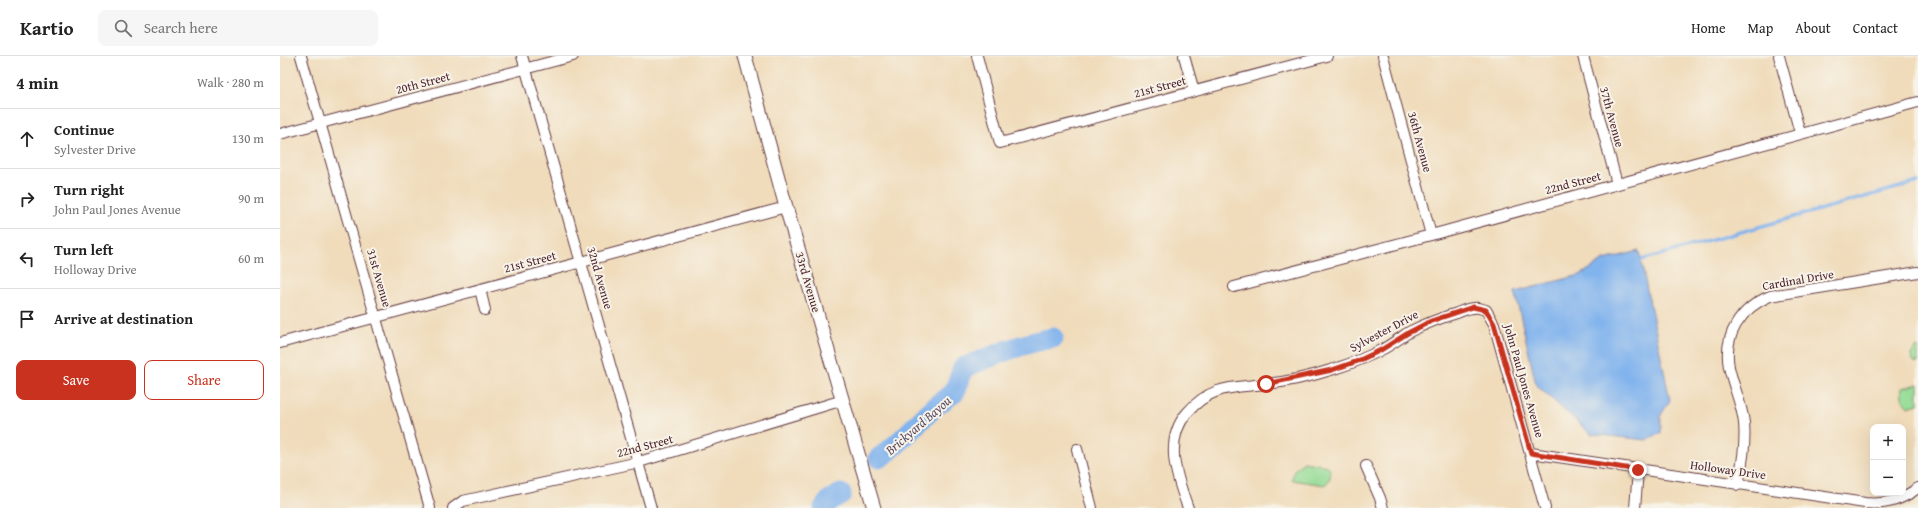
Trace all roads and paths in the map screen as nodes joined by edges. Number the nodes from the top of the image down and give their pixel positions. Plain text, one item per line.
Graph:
1 (301, 56) edge
2 (522, 56) edge
3 (573, 56) edge
4 (745, 56) edge
5 (977, 56) edge
6 (1184, 56) edge
7 (1327, 56) edge
8 (1384, 56) edge
9 (1583, 56) edge
10 (1779, 56) edge
11 (525, 69) junction
12 (1194, 91) junction
13 (1918, 102) edge
14 (321, 123) junction
15 (1800, 133) junction
16 (280, 134) edge
17 (1617, 184) junction
18 (786, 207) junction
19 (1431, 235) junction
20 (582, 262) junction
21 (1918, 272) edge
22 (1234, 287) dead end
23 (480, 289) junction
24 (485, 310) dead end
25 (1486, 310) joint
26 (376, 317) junction
27 (280, 343) edge
28 (843, 400) junction
29 (1077, 449) dead end
30 (1531, 453) junction
31 (639, 462) junction
32 (1366, 466) dead end
33 (1638, 470) junction
34 (1738, 485) junction
35 (1918, 488) edge
36 (430, 508) edge
37 (453, 508) edge
38 (651, 508) edge
39 (874, 508) edge
40 (1092, 508) edge
41 (1188, 508) edge
42 (1383, 508) edge
43 (1545, 508) edge
44 (1636, 508) edge

1 - 14 street, 31st Avenue
2 - 11 street, 32nd Avenue
3 - 11 street, 20th Street
4 - 18 street, 33rd Avenue
5 - 12 street, 21st Street
6 - 12 street
7 - 12 street, 21st Street
8 - 19 street, 36th Avenue
9 - 17 street, 37th Avenue
10 - 15 street
11 - 14 street, 20th Street
11 - 20 street, 32nd Avenue
13 - 15 street, 22nd Street
14 - 16 street, 20th Street
14 - 26 street, 31st Avenue
15 - 17 street, 22nd Street
17 - 19 street, 22nd Street
18 - 20 street, 21st Street
18 - 28 street, 33rd Avenue
19 - 22 street, 22nd Street
20 - 23 street, 21st Street
20 - 31 street, 32nd Avenue
21 - 34 street, Cardinal Drive
23 - 24 street
23 - 26 street, 21st Street
25 - 30 street, John Paul Jones Avenue
25 - 41 street, Sylvester Drive
26 - 27 street, 21st Street
26 - 36 street, 31st Avenue
28 - 31 street, 22nd Street
28 - 39 street, 33rd Avenue
29 - 40 street
30 - 33 street, Holloway Drive
30 - 43 street, John Paul Jones Avenue
31 - 37 street, 22nd Street
31 - 38 street, 32nd Avenue
32 - 42 street
33 - 34 street, Holloway Drive
33 - 44 street
34 - 35 street, Holloway Drive

